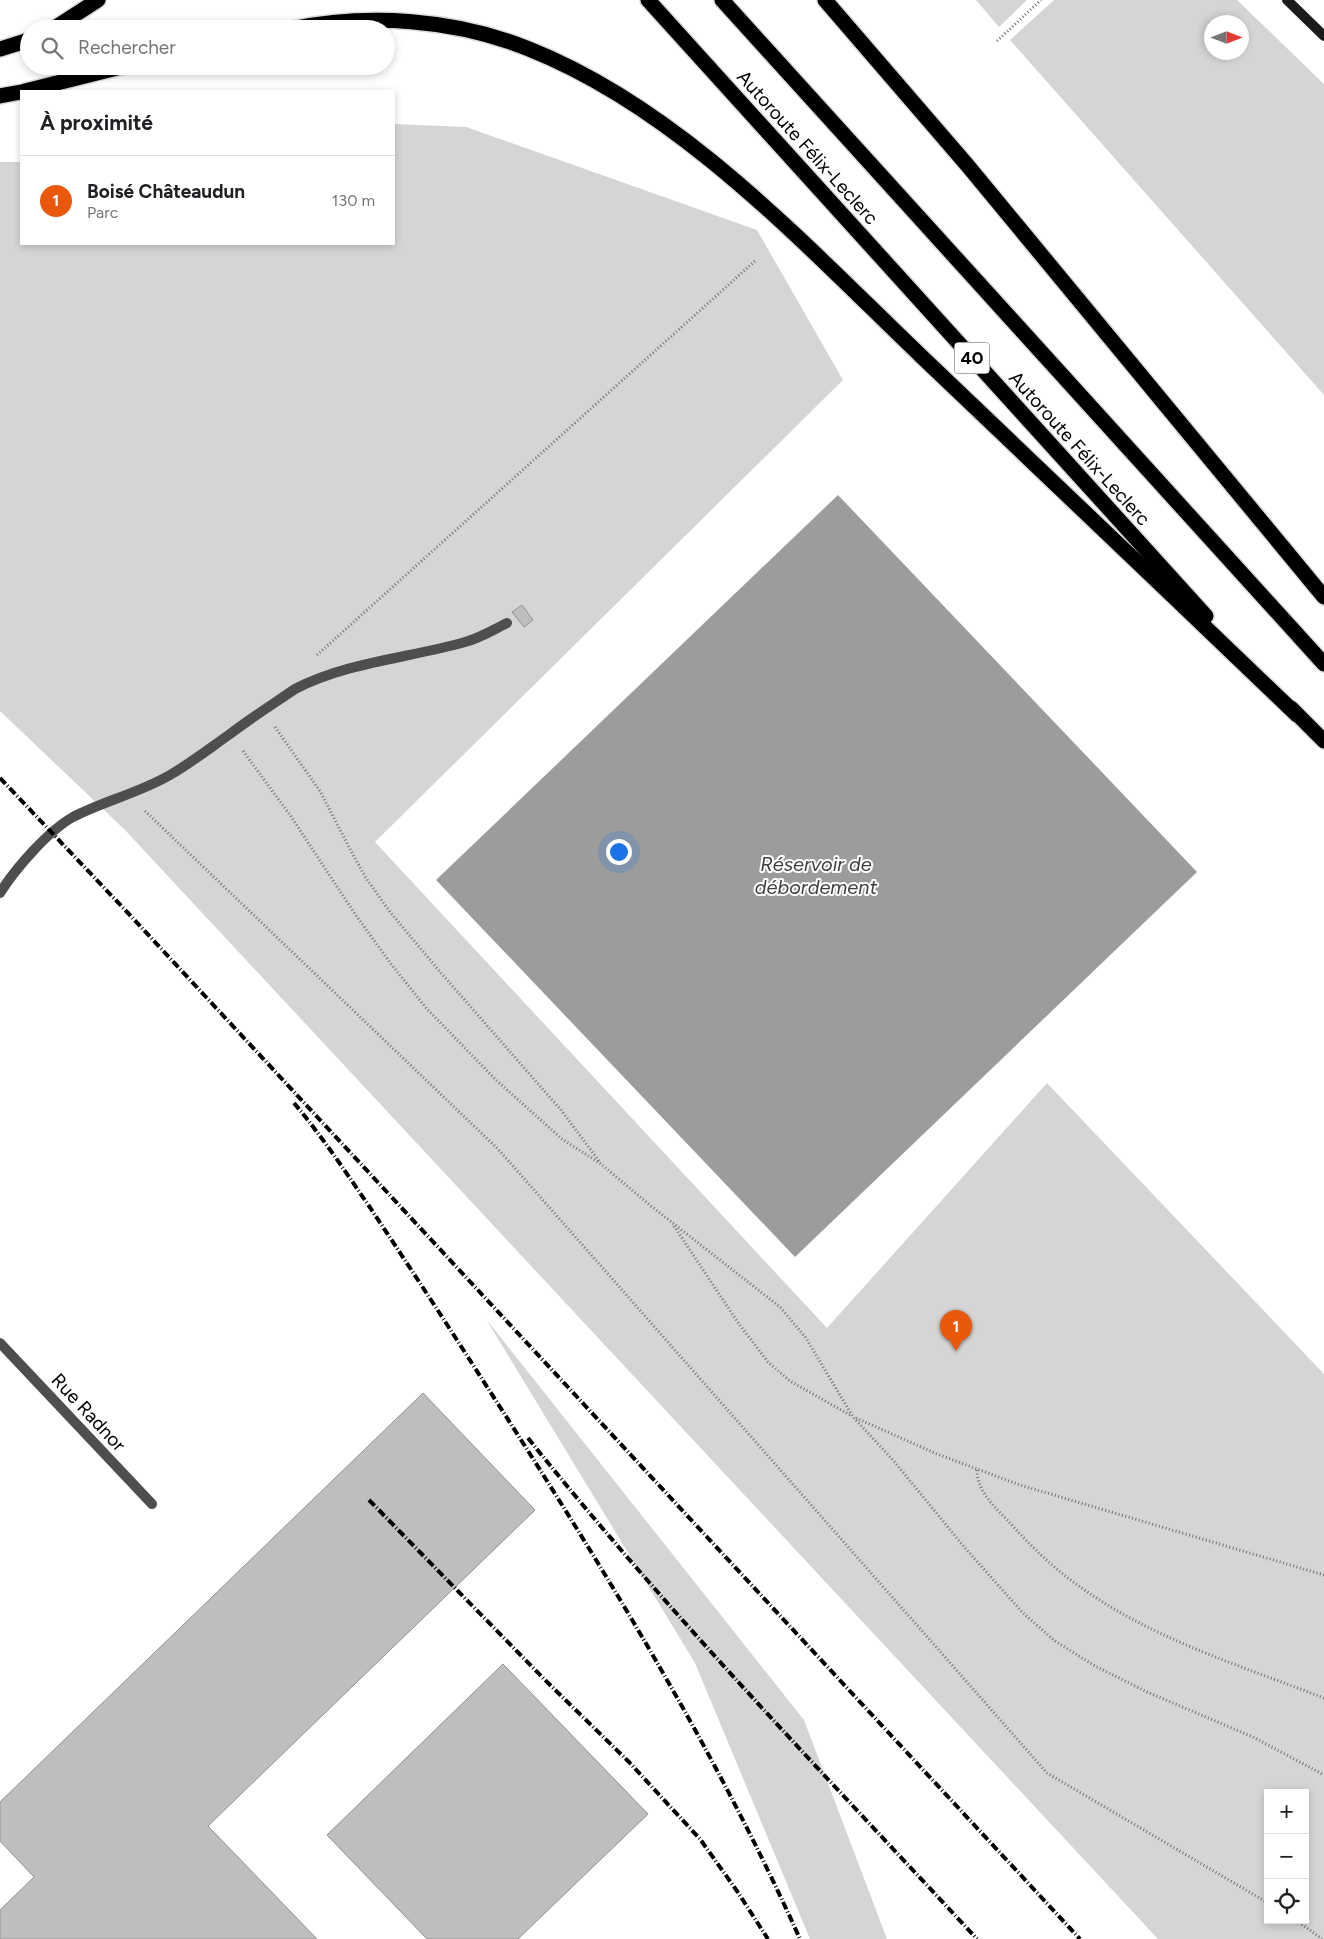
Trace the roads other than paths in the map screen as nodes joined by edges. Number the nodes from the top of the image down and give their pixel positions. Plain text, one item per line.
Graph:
1 (98, 0) edge
2 (648, 0) edge
3 (722, 0) edge
4 (825, 0) edge
5 (1287, 0) edge
6 (67, 20) edge
7 (395, 22) edge
8 (1324, 36) edge
9 (20, 43) edge
10 (0, 49) edge
11 (90, 75) edge
12 (31, 90) edge
13 (20, 93) edge
14 (0, 96) edge
15 (1324, 597) edge
16 (507, 623) dead end
17 (1324, 664) edge
18 (1297, 715) junction
19 (1324, 741) edge
20 (0, 893) edge
21 (1, 1347) edge
22 (152, 1504) dead end

1 - 6 highway
2 - 18 highway, Autoroute Félix-Leclerc / 40
3 - 17 highway, Autoroute Félix-Leclerc
4 - 15 highway
5 - 8 street
7 - 18 highway
9 - 10 highway
11 - 12 highway
13 - 14 highway
16 - 20 street
18 - 19 highway, Autoroute Félix-Leclerc / 40
21 - 22 street, Rue Radnor

